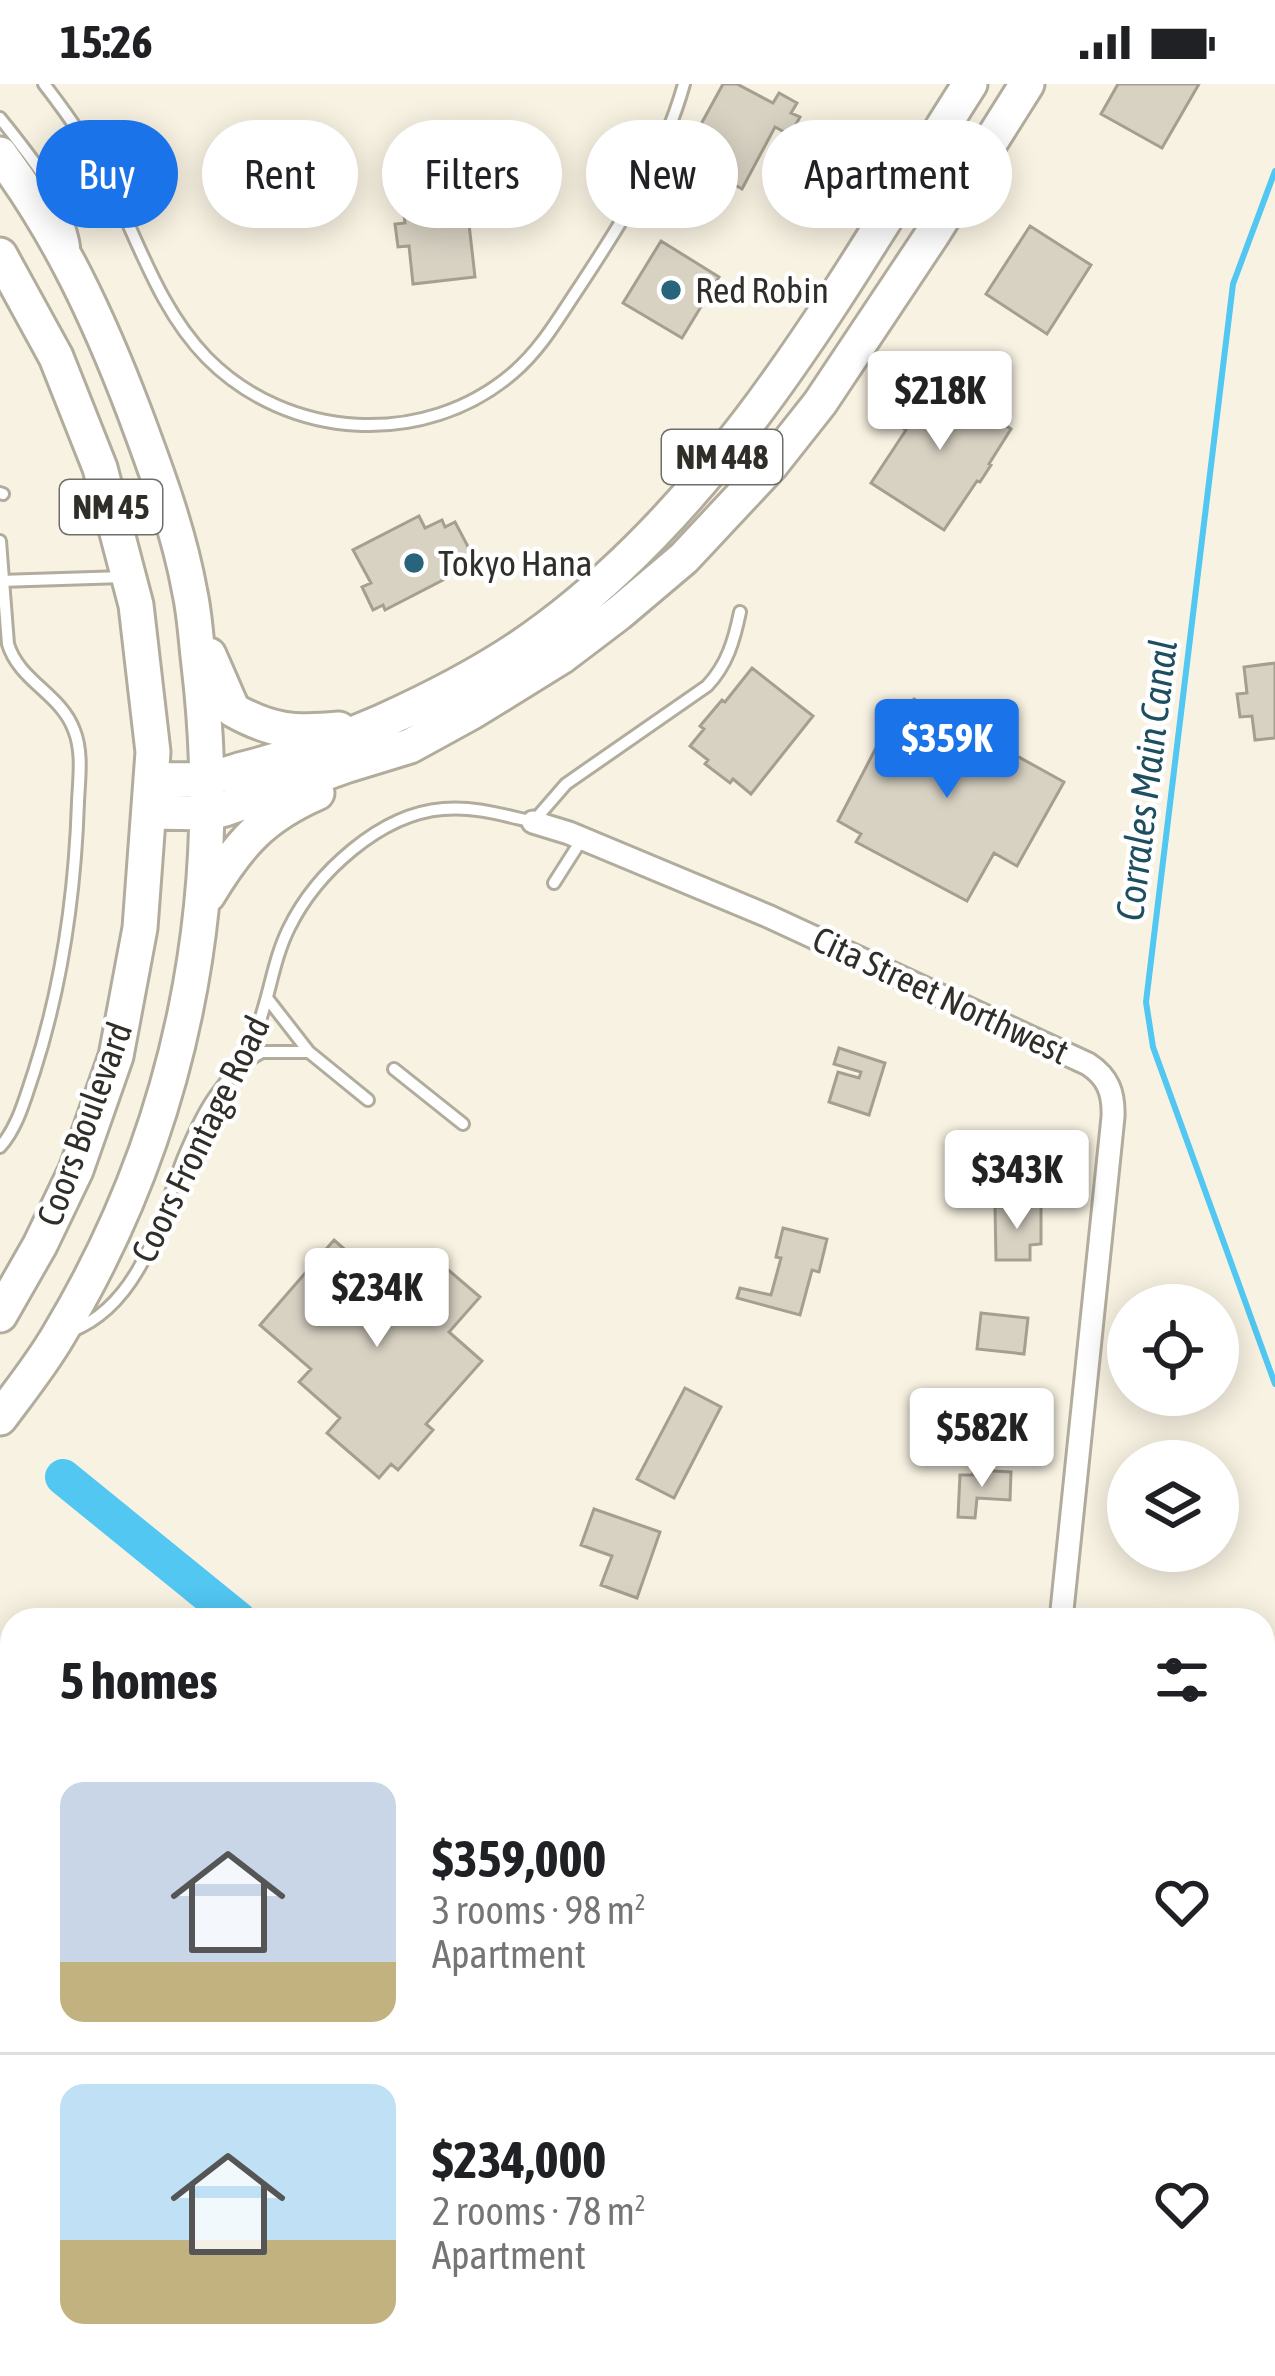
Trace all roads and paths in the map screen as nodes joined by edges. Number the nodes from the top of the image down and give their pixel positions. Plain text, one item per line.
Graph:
1 (44, 84) edge
2 (684, 84) edge
3 (970, 84) edge
4 (1028, 84) edge
5 (0, 118) edge
6 (0, 154) edge
7 (0, 255) edge
8 (76, 273) junction
9 (0, 541) edge
10 (130, 577) junction
11 (2, 581) edge
12 (190, 593) junction
13 (740, 613) dead end
14 (370, 727) junction
15 (410, 746) junction
16 (209, 778) junction
17 (152, 796) junction
18 (209, 813) junction
19 (533, 822) junction
20 (582, 839) junction
21 (554, 884) dead end
22 (204, 902) junction
23 (267, 998) junction
24 (309, 1052) junction
25 (239, 1066) junction
26 (394, 1069) dead end
27 (368, 1100) dead end
28 (464, 1124) dead end
29 (0, 1147) edge
30 (0, 1315) edge
31 (50, 1348) junction
32 (0, 1418) edge
33 (1062, 1608) edge

1 - 2 lane
3 - 14 main road, NM 448
4 - 15 main road, NM 448
5 - 8 lane
6 - 8 main road, NM 45
7 - 10 main road, NM 45
8 - 12 main road, NM 45
9 - 11 lane
10 - 11 lane
10 - 17 main road, NM 45
11 - 29 lane
12 - 14 main road
12 - 16 main road, NM 45
13 - 19 lane
14 - 16 main road, NM 448
15 - 18 main road, NM 448
15 - 22 main road
16 - 17 main road, NM 448
16 - 18 main road, NM 45
17 - 18 main road, NM 448
17 - 30 main road, Coors Boulevard / NM 45
18 - 22 main road, NM 45
19 - 20 street, Cita Street Northwest
19 - 23 lane, Coors Frontage Road
20 - 21 lane
20 - 33 street, Cita Street Northwest
22 - 31 main road, Coors Boulevard / NM 45
23 - 24 lane
23 - 25 lane, Coors Frontage Road
24 - 25 lane
24 - 27 lane
25 - 31 lane, Coors Frontage Road
26 - 28 lane
31 - 32 main road, NM 45

